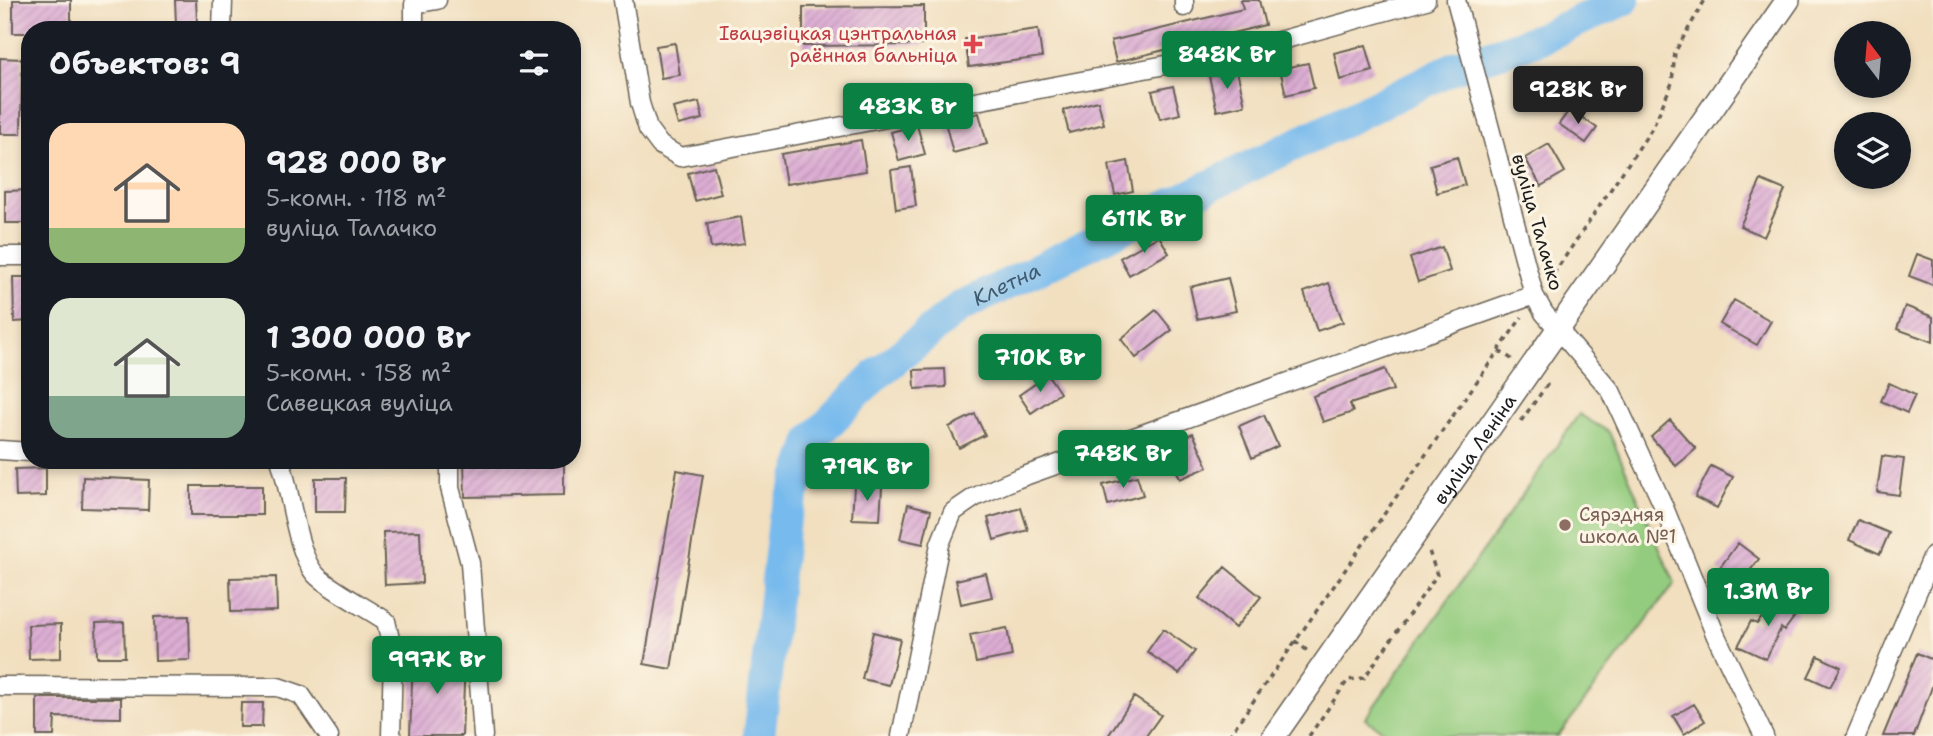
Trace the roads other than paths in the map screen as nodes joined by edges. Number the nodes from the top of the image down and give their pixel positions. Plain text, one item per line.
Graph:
1 (223, 0) edge
2 (437, 0) edge
3 (624, 0) edge
4 (1426, 0) edge
5 (1456, 0) edge
6 (1788, 0) edge
7 (413, 2) edge
8 (222, 21) edge
9 (414, 21) edge
10 (0, 256) edge
11 (21, 256) edge
12 (1527, 297) junction
13 (1558, 328) junction
14 (0, 450) edge
15 (21, 451) edge
16 (283, 469) edge
17 (450, 469) edge
18 (1933, 555) edge
19 (0, 685) edge
20 (329, 736) edge
21 (391, 736) edge
22 (484, 736) edge
23 (901, 736) edge
24 (1274, 736) edge
25 (1765, 736) edge
26 (1856, 736) edge

1 - 8 street
2 - 7 street
3 - 4 street
5 - 12 street, вуліца Талачко
6 - 13 main road, вуліца Леніна
7 - 9 street
10 - 11 street
12 - 13 street, вуліца Талачко
12 - 23 street
13 - 24 main road, вуліца Леніна
13 - 25 street, вуліца Талачко
14 - 15 street
16 - 21 street
17 - 22 street
18 - 26 street
19 - 20 street

